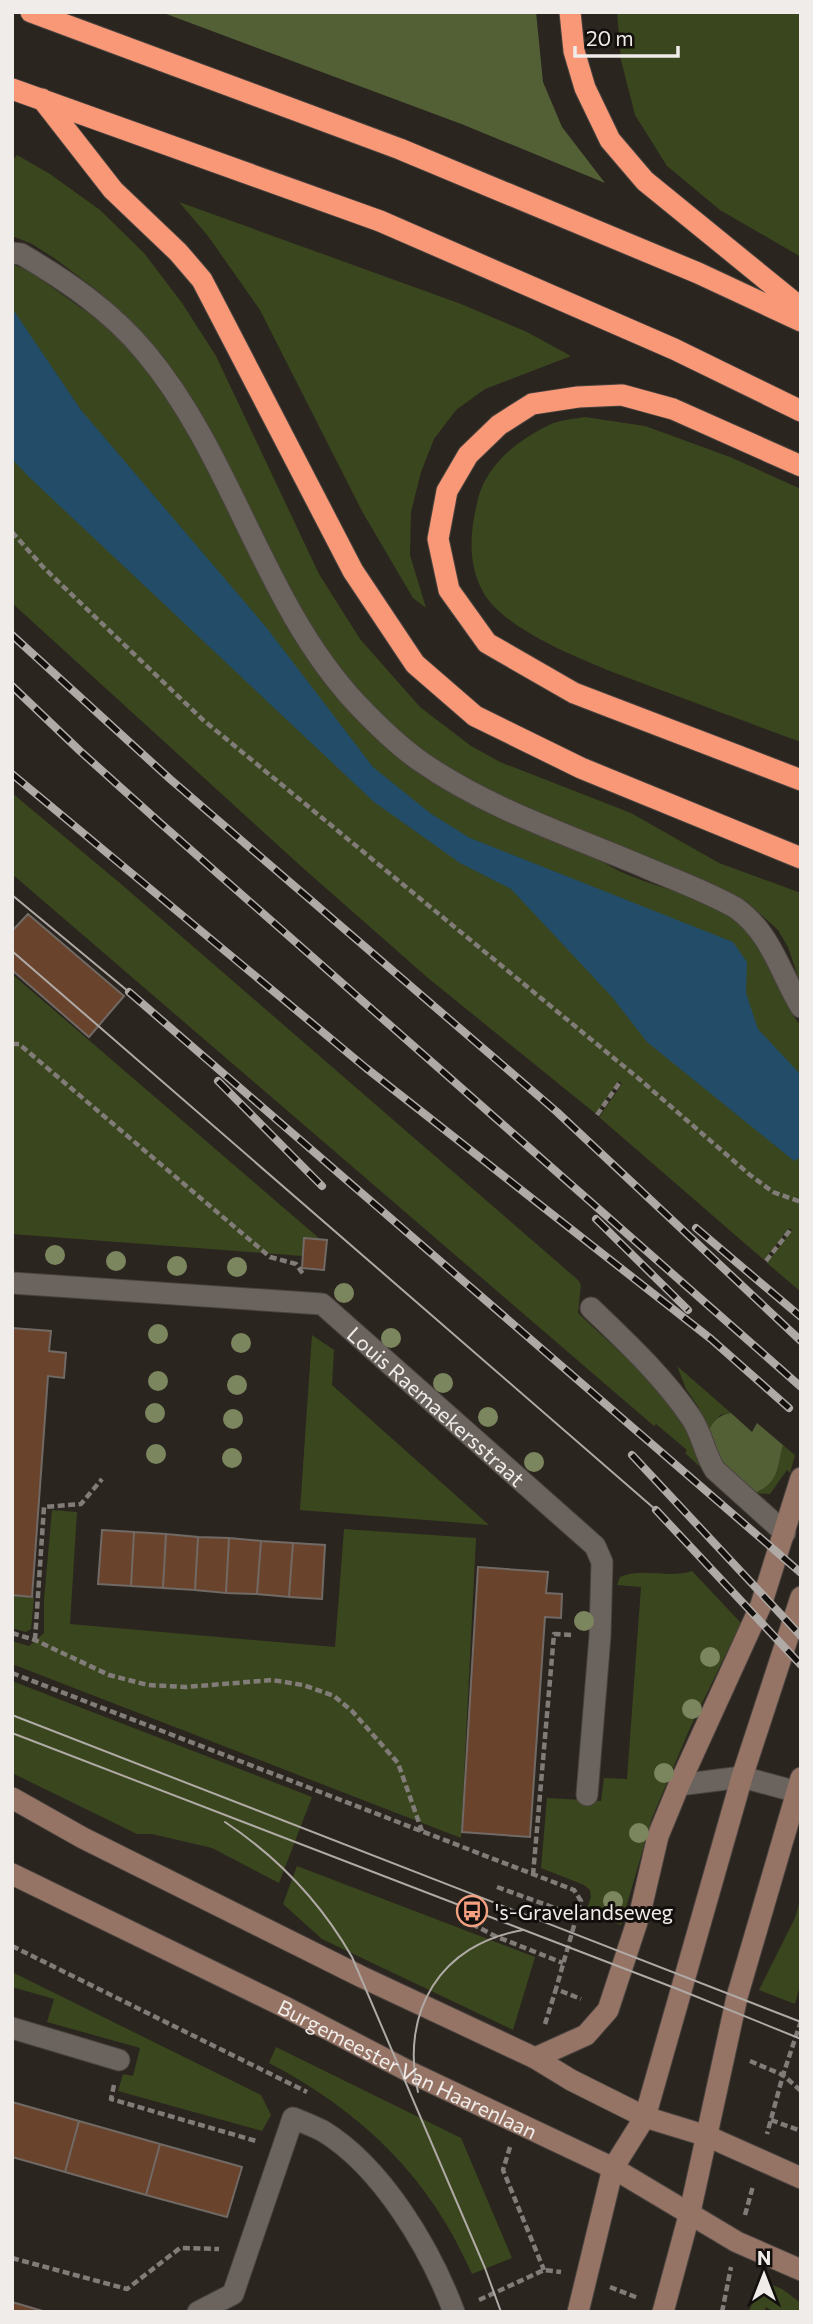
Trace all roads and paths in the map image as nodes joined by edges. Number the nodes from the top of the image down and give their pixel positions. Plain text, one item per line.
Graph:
1 (31, 12) edge
2 (570, 12) edge
3 (12, 89) edge
4 (43, 99) junction
5 (12, 253) edge
6 (801, 308) edge
7 (801, 321) edge
8 (801, 411) edge
9 (801, 466) edge
10 (12, 532) edge
11 (801, 780) edge
12 (801, 858) edge
13 (801, 1007) edge
14 (12, 1044) edge
15 (620, 1082) dead end
16 (597, 1115) dead end
17 (801, 1202) edge
18 (791, 1229) dead end
19 (766, 1261) dead end
20 (12, 1283) edge
21 (322, 1304) junction
22 (591, 1308) dead end
23 (801, 1478) edge
24 (102, 1479) dead end
25 (785, 1533) junction
26 (801, 1597) edge
27 (12, 1633) edge
28 (600, 1636) junction
29 (35, 1640) junction
30 (12, 1673) edge
31 (742, 1777) junction
32 (679, 1785) junction
33 (799, 1788) edge
34 (587, 1796) dead end
35 (12, 1798) edge
36 (422, 1833) junction
37 (12, 1874) edge
38 (533, 1875) junction
39 (497, 1887) dead end
40 (577, 1916) junction
41 (472, 1924) dead end
42 (12, 1947) edge
43 (563, 1963) junction
44 (556, 1989) dead end
45 (801, 2021) edge
46 (12, 2028) edge
47 (536, 2058) junction
48 (119, 2060) joint
49 (801, 2091) edge
50 (313, 2096) dead end
51 (645, 2117) junction
52 (771, 2120) dead end
53 (801, 2131) edge
54 (707, 2136) junction
55 (282, 2148) junction
56 (613, 2168) junction
57 (801, 2178) edge
58 (690, 2212) junction
59 (248, 2250) junction
60 (12, 2258) edge
61 (544, 2270) dead end
62 (801, 2270) edge
63 (475, 2302) dead end
64 (198, 2312) edge
65 (454, 2312) edge
66 (578, 2312) edge
67 (663, 2312) edge

1 - 7 highway
2 - 6 highway
3 - 4 highway
4 - 8 highway
4 - 12 highway
5 - 13 street
9 - 11 highway
10 - 17 path
14 - 21 path
15 - 16 path
18 - 19 path
20 - 21 street
21 - 28 street, Louis Raemaekersstraat
22 - 25 street
23 - 25 main road
24 - 29 path
25 - 32 main road
26 - 31 main road
27 - 29 path
28 - 34 street, Louis Raemaekersstraat
28 - 38 path
29 - 36 path
30 - 36 path
31 - 32 street
31 - 33 street
31 - 51 main road
32 - 47 main road
33 - 54 main road
35 - 47 main road
36 - 38 path
37 - 56 main road, Burgemeester Van Haarenlaan
38 - 40 path
39 - 40 path
40 - 43 path
41 - 43 path
42 - 50 path
43 - 44 path
45 - 49 path
46 - 48 street
47 - 51 main road
48 - 55 path
51 - 54 main road
51 - 56 main road
52 - 53 path
54 - 57 main road
54 - 58 main road
55 - 59 street
55 - 65 street
56 - 58 main road, Burgemeester Van Haarenlaan
56 - 66 main road
58 - 62 main road, Burgemeester Van Haarenlaan
58 - 67 main road
59 - 60 path
59 - 64 street
61 - 63 path

